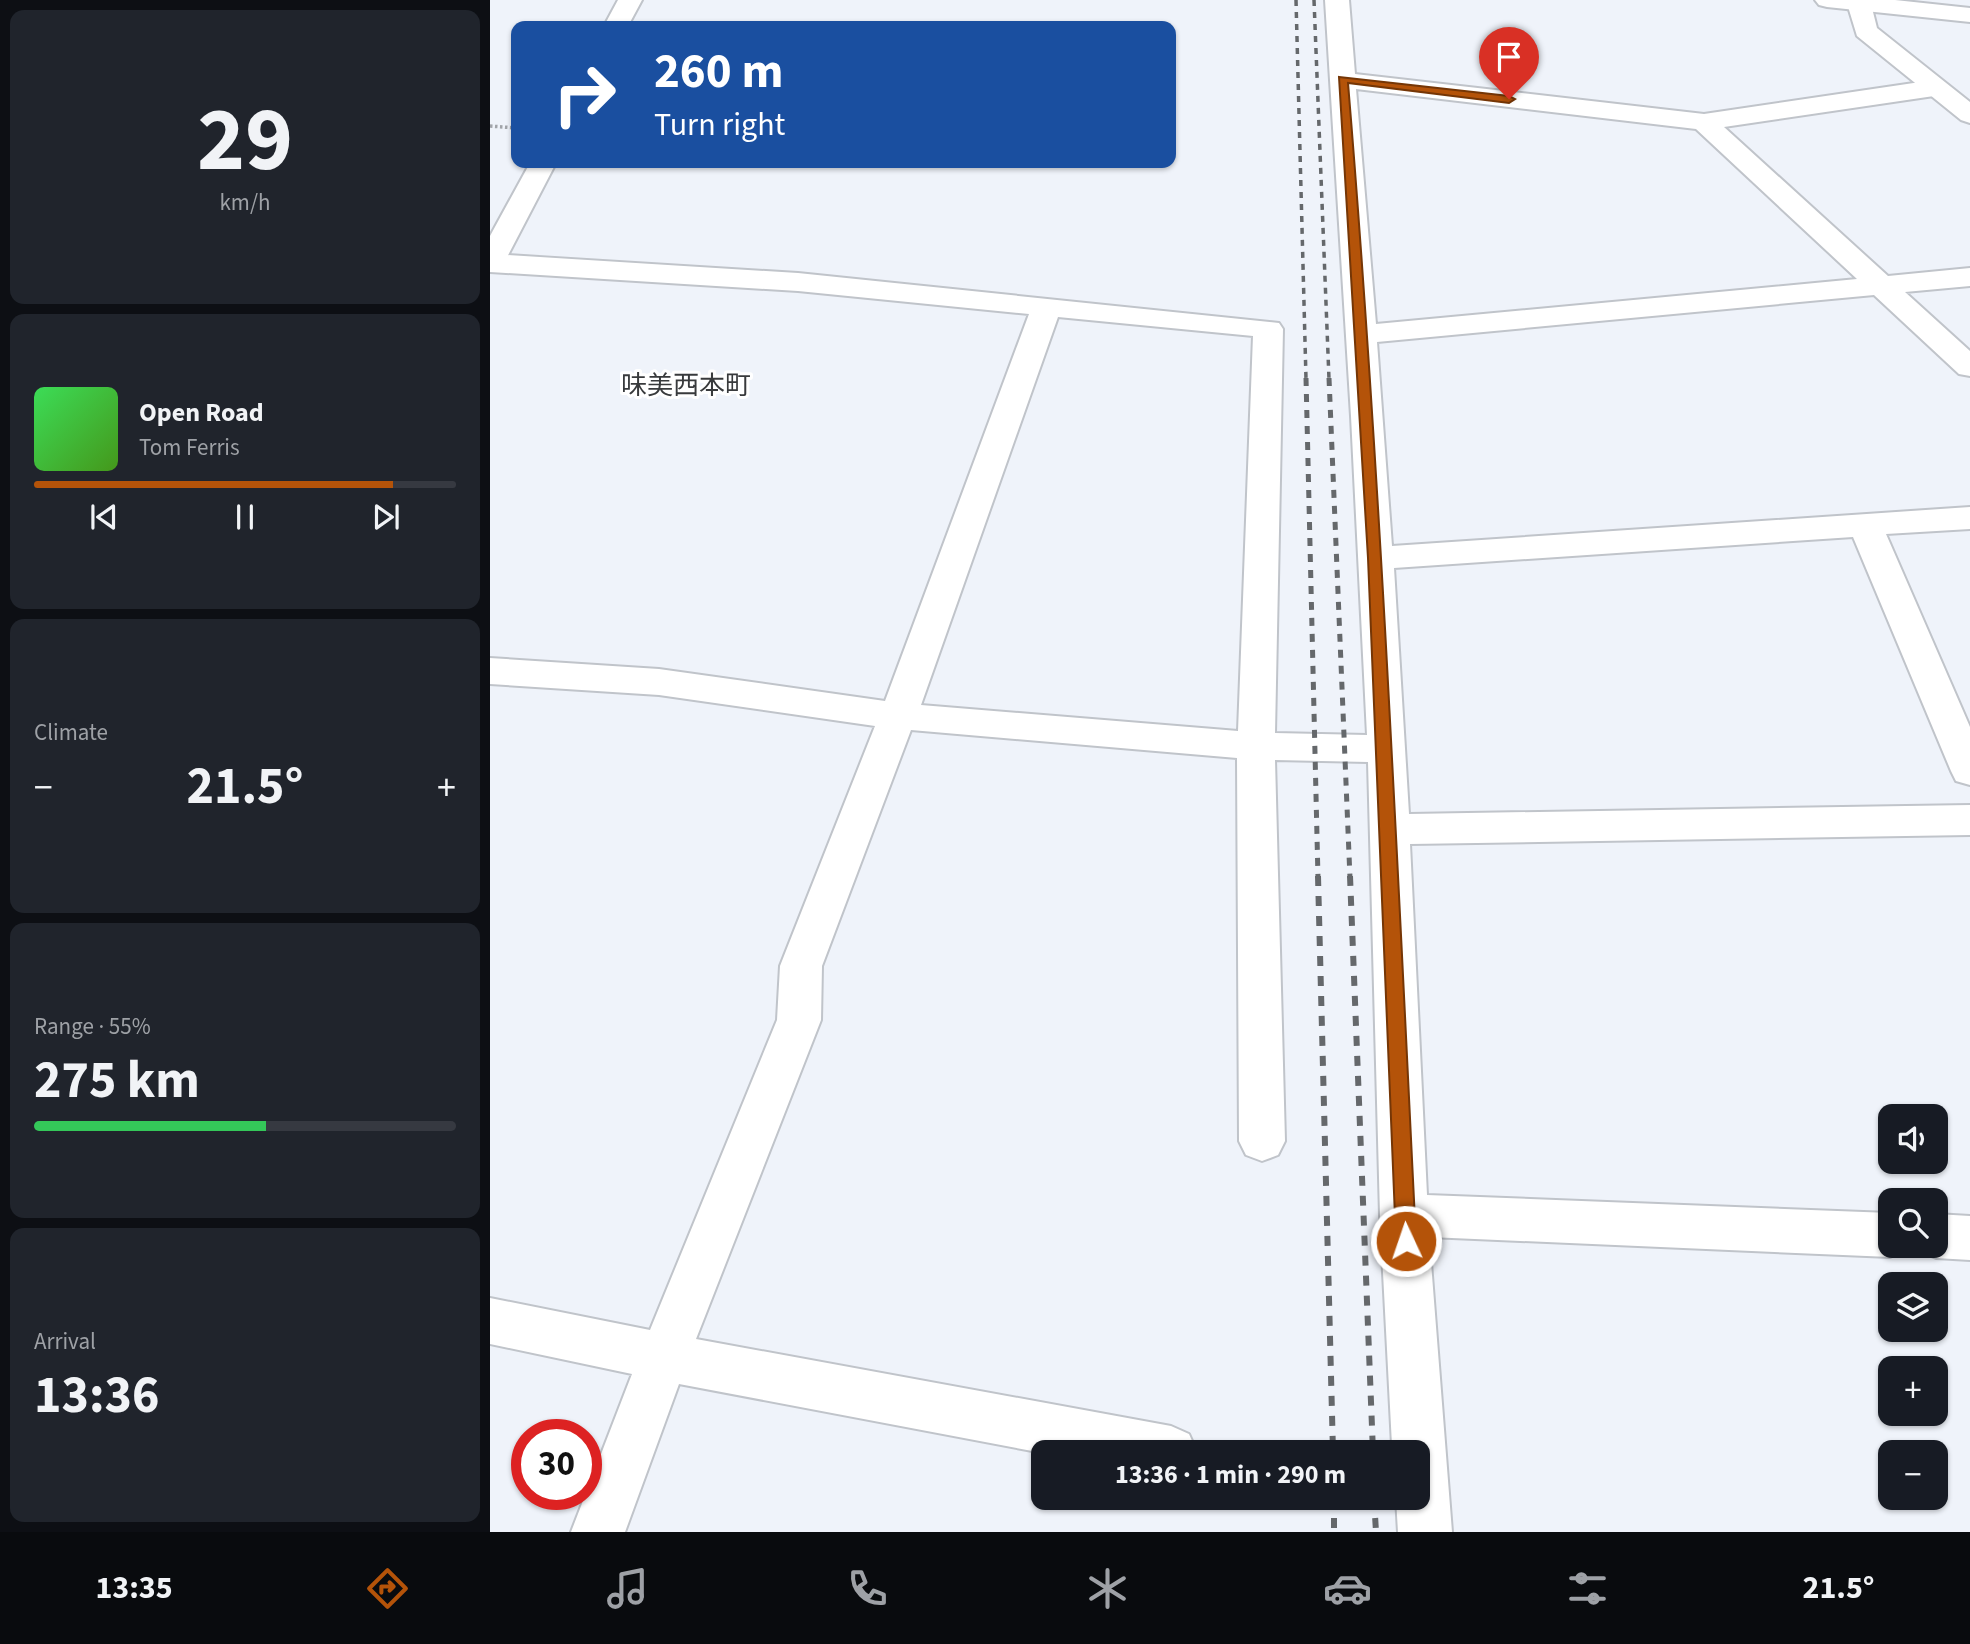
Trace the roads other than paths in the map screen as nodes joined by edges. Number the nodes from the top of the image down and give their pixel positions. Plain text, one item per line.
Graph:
1 (630, 0) edge
2 (1337, 0) edge
3 (1827, 0) edge
4 (1859, 2) edge
5 (1970, 15) edge
6 (619, 21) edge
7 (1343, 80) junction
8 (1934, 88) junction
9 (1970, 115) edge
10 (1704, 122) junction
11 (540, 168) edge
12 (490, 263) edge
13 (1970, 277) edge
14 (1882, 285) junction
15 (1047, 306) junction
16 (1363, 334) junction
17 (1970, 367) edge
18 (1970, 518) edge
19 (1865, 525) junction
20 (1375, 558) junction
21 (490, 671) edge
22 (898, 716) junction
23 (1256, 746) junction
24 (1385, 749) junction
25 (1970, 771) edge
26 (1970, 820) edge
27 (1390, 829) junction
28 (1262, 1141) dead end
29 (1404, 1215) junction
30 (1878, 1234) edge
31 (1948, 1237) edge
32 (1970, 1238) edge
33 (490, 1321) edge
34 (664, 1357) junction
35 (1107, 1440) edge
36 (1417, 1440) edge
37 (1423, 1510) edge
38 (598, 1532) edge
39 (1425, 1532) edge

1 - 6 street
2 - 7 street
3 - 4 street
4 - 5 street
4 - 8 street
7 - 10 street
7 - 16 street
8 - 9 street
8 - 10 street
10 - 14 street
11 - 12 street
12 - 15 street
13 - 14 street
14 - 16 street
14 - 17 street
15 - 22 street
15 - 23 street
16 - 20 street
18 - 19 street
19 - 20 street
19 - 25 street
20 - 24 street
21 - 22 street
22 - 23 street
22 - 34 street
23 - 24 street
23 - 28 street
24 - 27 street
26 - 27 street
27 - 29 street
29 - 30 street
29 - 36 street
31 - 32 street
33 - 34 street
34 - 35 street
34 - 38 street
37 - 39 street

